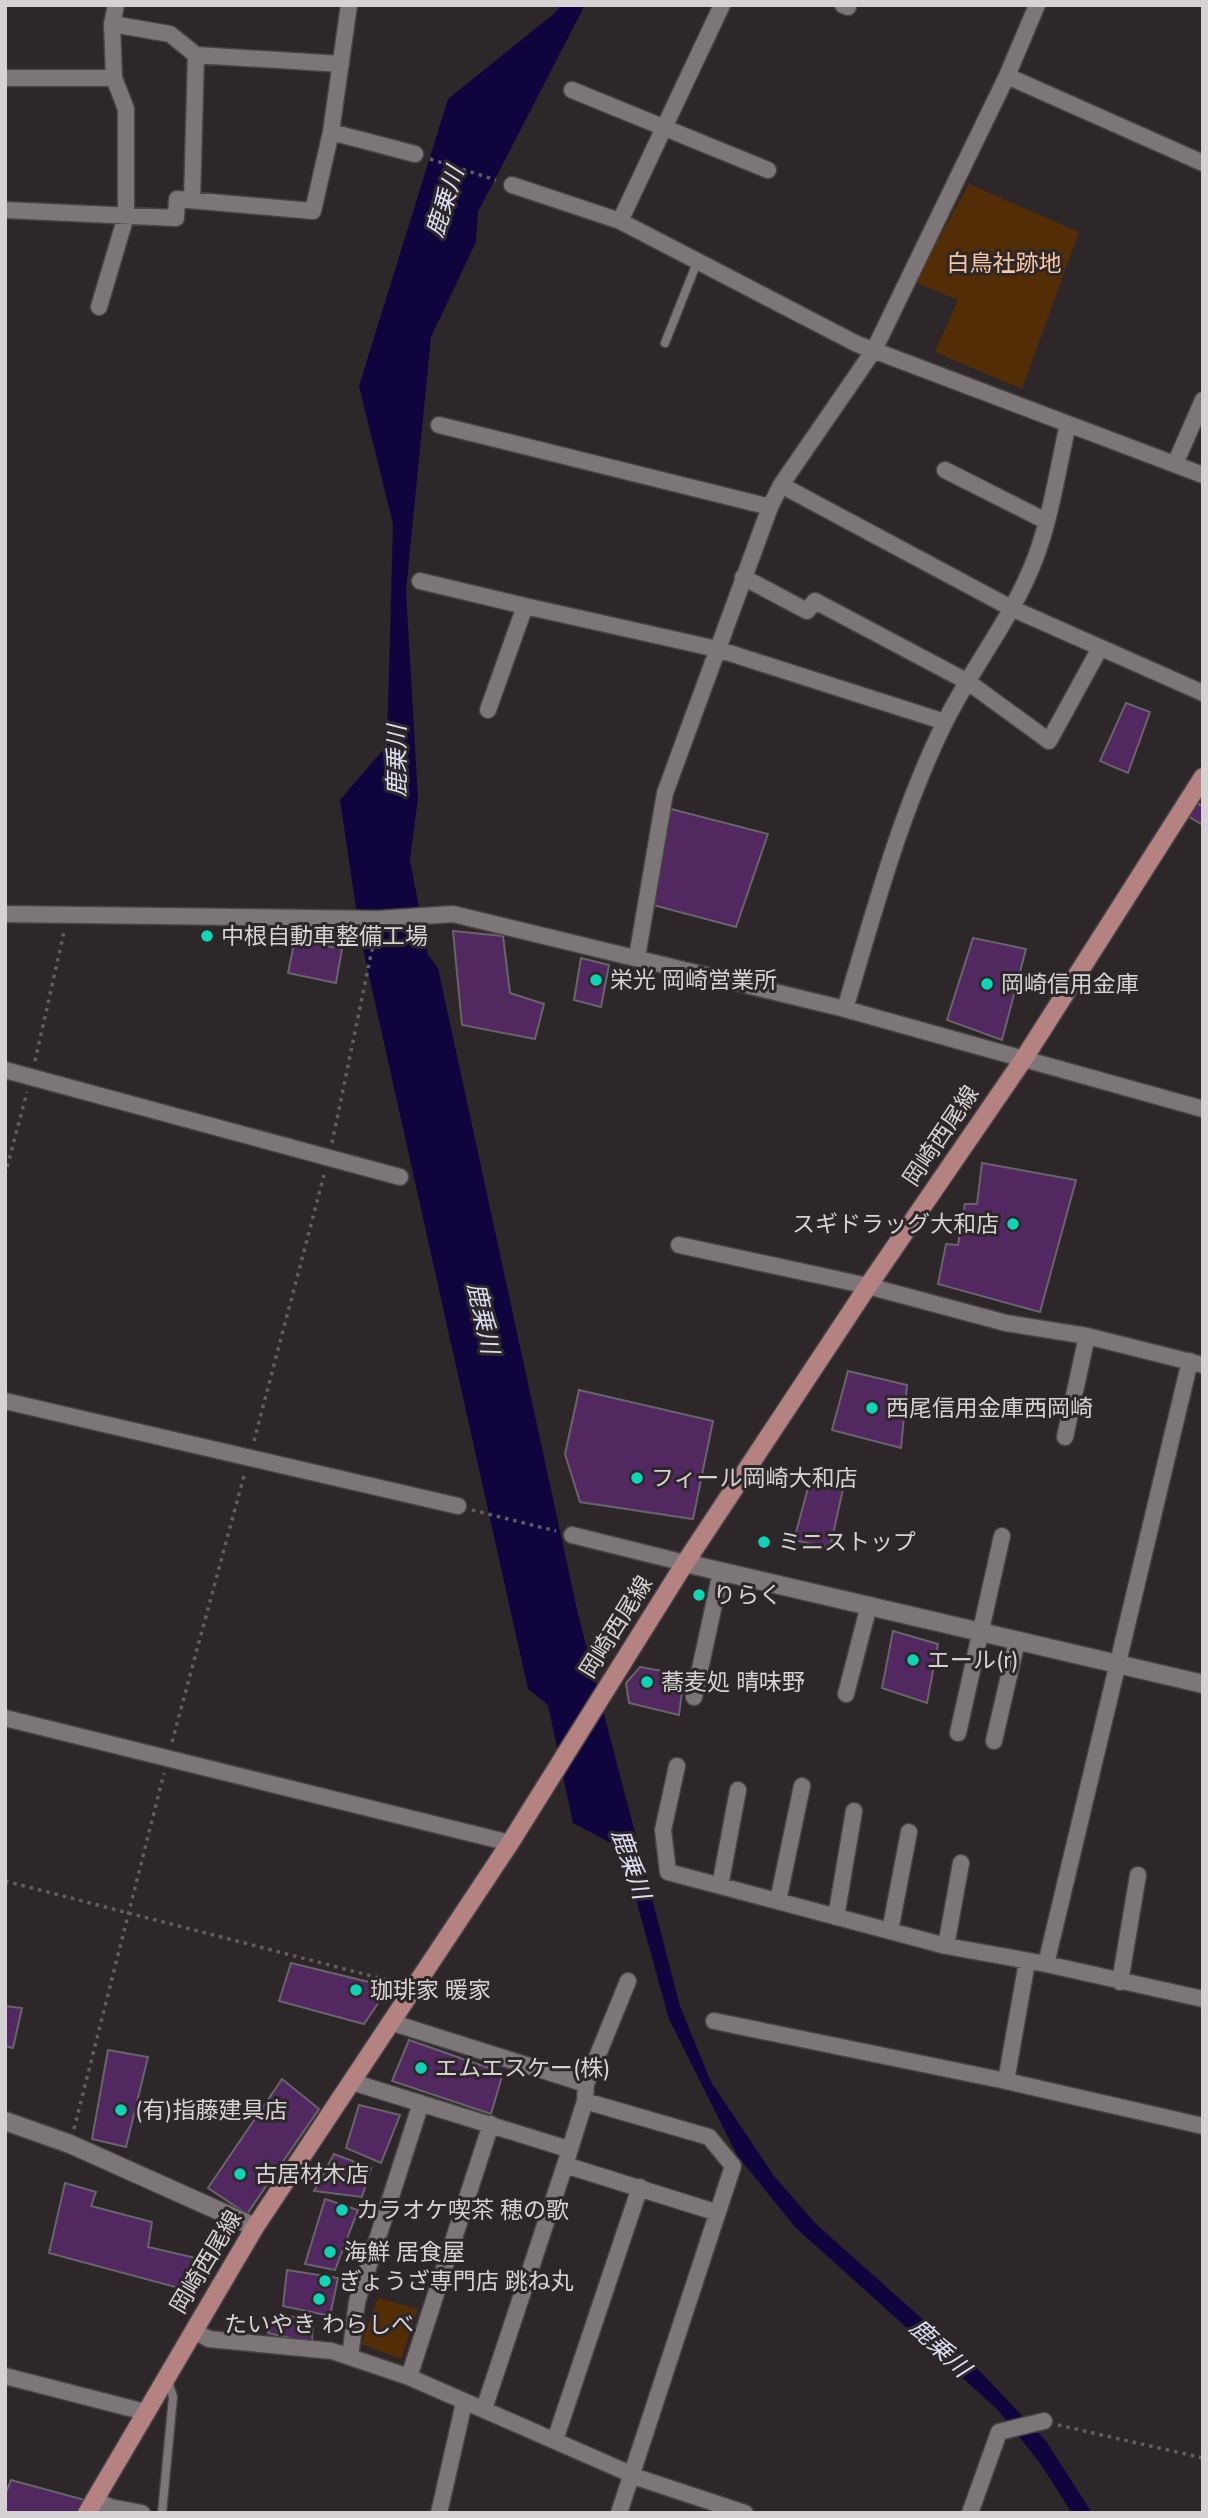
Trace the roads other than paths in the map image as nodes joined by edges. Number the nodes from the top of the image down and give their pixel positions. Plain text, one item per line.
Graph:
1 (116, 5) edge
2 (349, 5) edge
3 (722, 5) edge
4 (1037, 5) edge
5 (112, 24) junction
6 (196, 55) junction
7 (341, 64) junction
8 (1007, 76) junction
9 (5, 78) edge
10 (114, 78) junction
11 (572, 90) dead end
12 (666, 126) junction
13 (331, 132) junction
14 (415, 154) road end
15 (1203, 163) edge
16 (768, 170) dead end
17 (512, 185) road end
18 (192, 200) junction
19 (5, 210) edge
20 (126, 216) junction
21 (620, 220) junction
22 (698, 260) junction
23 (99, 307) dead end
24 (665, 343) dead end
25 (874, 350) junction
26 (1203, 400) edge
27 (1069, 424) junction
28 (439, 425) dead end
29 (1175, 464) junction
30 (945, 470) dead end
31 (1203, 475) edge
32 (781, 485) junction
33 (770, 507) junction
34 (1044, 520) junction
35 (743, 577) junction
36 (420, 581) dead end
37 (525, 606) junction
38 (1011, 608) junction
39 (1100, 648) junction
40 (716, 649) junction
41 (968, 682) junction
42 (1203, 693) edge
43 (488, 710) dead end
44 (945, 722) junction
45 (1203, 777) edge
46 (5, 914) edge
47 (637, 957) junction
48 (845, 1009) junction
49 (1023, 1060) junction
50 (5, 1070) edge
51 (1203, 1109) edge
52 (400, 1177) dead end
53 (679, 1245) dead end
54 (868, 1286) junction
55 (1087, 1336) junction
56 (1196, 1363) edge
57 (5, 1401) edge
58 (1065, 1437) dead end
59 (458, 1506) road end
60 (572, 1535) road end
61 (1002, 1536) dead end
62 (685, 1563) junction
63 (721, 1572) junction
64 (869, 1605) junction
65 (982, 1632) junction
66 (1017, 1641) junction
67 (1117, 1662) junction
68 (1203, 1684) edge
69 (846, 1694) dead end
70 (694, 1696) dead end
71 (5, 1718) edge
72 (958, 1733) dead end
73 (994, 1741) dead end
74 (677, 1766) dead end
75 (802, 1786) dead end
76 (738, 1790) dead end
77 (854, 1811) dead end
78 (909, 1832) dead end
79 (510, 1843) junction
80 (961, 1863) dead end
81 (1138, 1875) dead end
82 (720, 1886) junction
83 (778, 1901) junction
84 (836, 1917) junction
85 (890, 1931) junction
86 (946, 1946) junction
87 (1027, 1962) junction
88 (1046, 1964) junction
89 (628, 1981) dead end
90 (1121, 1982) junction
91 (1203, 1999) edge
92 (714, 2021) dead end
93 (390, 2022) junction
94 (1006, 2081) junction
95 (352, 2082) junction
96 (586, 2084) junction
97 (585, 2101) junction
98 (421, 2102) junction
99 (5, 2121) edge
100 (491, 2124) junction
101 (1203, 2126) edge
102 (566, 2157) junction
103 (640, 2187) junction
104 (715, 2212) junction
105 (255, 2227) junction
106 (194, 2331) junction
107 (350, 2357) junction
108 (5, 2376) edge
109 (167, 2378) junction
110 (409, 2378) junction
111 (464, 2403) junction
112 (484, 2409) junction
113 (145, 2412) junction
114 (1044, 2421) road end
115 (555, 2440) junction
116 (632, 2472) junction
117 (91, 2506) edge
118 (142, 2513) edge
119 (162, 2513) edge
120 (439, 2513) edge
121 (619, 2513) edge
122 (746, 2513) edge
123 (970, 2513) edge

1 - 5 street
2 - 7 street
3 - 12 street
4 - 8 street
5 - 6 street
5 - 10 street
6 - 7 street
6 - 18 street
7 - 13 street
8 - 15 street
8 - 25 street
9 - 10 street
10 - 20 street
11 - 12 street
12 - 16 street
12 - 21 street
13 - 14 street
13 - 18 street
17 - 21 street
18 - 20 street
19 - 20 street
20 - 23 street
21 - 22 street
22 - 24 lane
22 - 25 street
25 - 27 street
25 - 32 street
26 - 29 street
27 - 29 street
27 - 34 street
28 - 33 street
29 - 31 street
30 - 34 street
32 - 33 street
32 - 38 street
33 - 35 street
34 - 38 street
35 - 40 street
35 - 41 street
36 - 37 street
37 - 40 street
37 - 43 street
38 - 39 street
38 - 41 street
39 - 41 street
39 - 42 street
40 - 44 street
40 - 47 street
41 - 44 street
44 - 48 street
45 - 49 main road, 岡崎西尾線
46 - 47 street
47 - 48 street
48 - 49 street
49 - 51 street
49 - 54 main road, 岡崎西尾線
50 - 52 street
53 - 54 street
54 - 55 street
54 - 62 main road, 岡崎西尾線
55 - 56 street
55 - 58 street
56 - 67 street
57 - 59 street
60 - 62 street
61 - 65 street
62 - 63 street
62 - 79 main road, 岡崎西尾線
63 - 64 street
63 - 70 street
64 - 65 street
64 - 69 street
65 - 66 street
65 - 72 street
66 - 67 street
66 - 73 street
67 - 68 street
67 - 88 street
71 - 79 street
74 - 82 street
75 - 83 street
76 - 82 street
77 - 84 street
78 - 85 street
79 - 93 main road, 岡崎西尾線
80 - 86 street
81 - 90 street
82 - 83 street
83 - 84 street
84 - 85 street
85 - 86 street
86 - 87 street
87 - 88 street
87 - 94 street
88 - 90 street
89 - 96 street
90 - 91 street
92 - 94 street
93 - 95 main road, 岡崎西尾線
93 - 96 street
94 - 101 street
95 - 98 street
95 - 105 main road, 岡崎西尾線
96 - 97 street
97 - 102 street
97 - 104 street
98 - 100 street
98 - 107 street
99 - 105 street
100 - 102 street
100 - 110 street
102 - 103 street
102 - 112 street
103 - 104 street
103 - 115 street
104 - 116 street
105 - 106 main road, 岡崎西尾線
106 - 107 street
106 - 109 main road, 岡崎西尾線
107 - 110 street
108 - 113 street
109 - 113 main road, 岡崎西尾線
109 - 119 lane
110 - 111 street
111 - 112 street
111 - 120 street
112 - 115 street
113 - 117 main road, 岡崎西尾線
114 - 123 street
115 - 116 street
116 - 121 street
116 - 122 street
117 - 118 street

